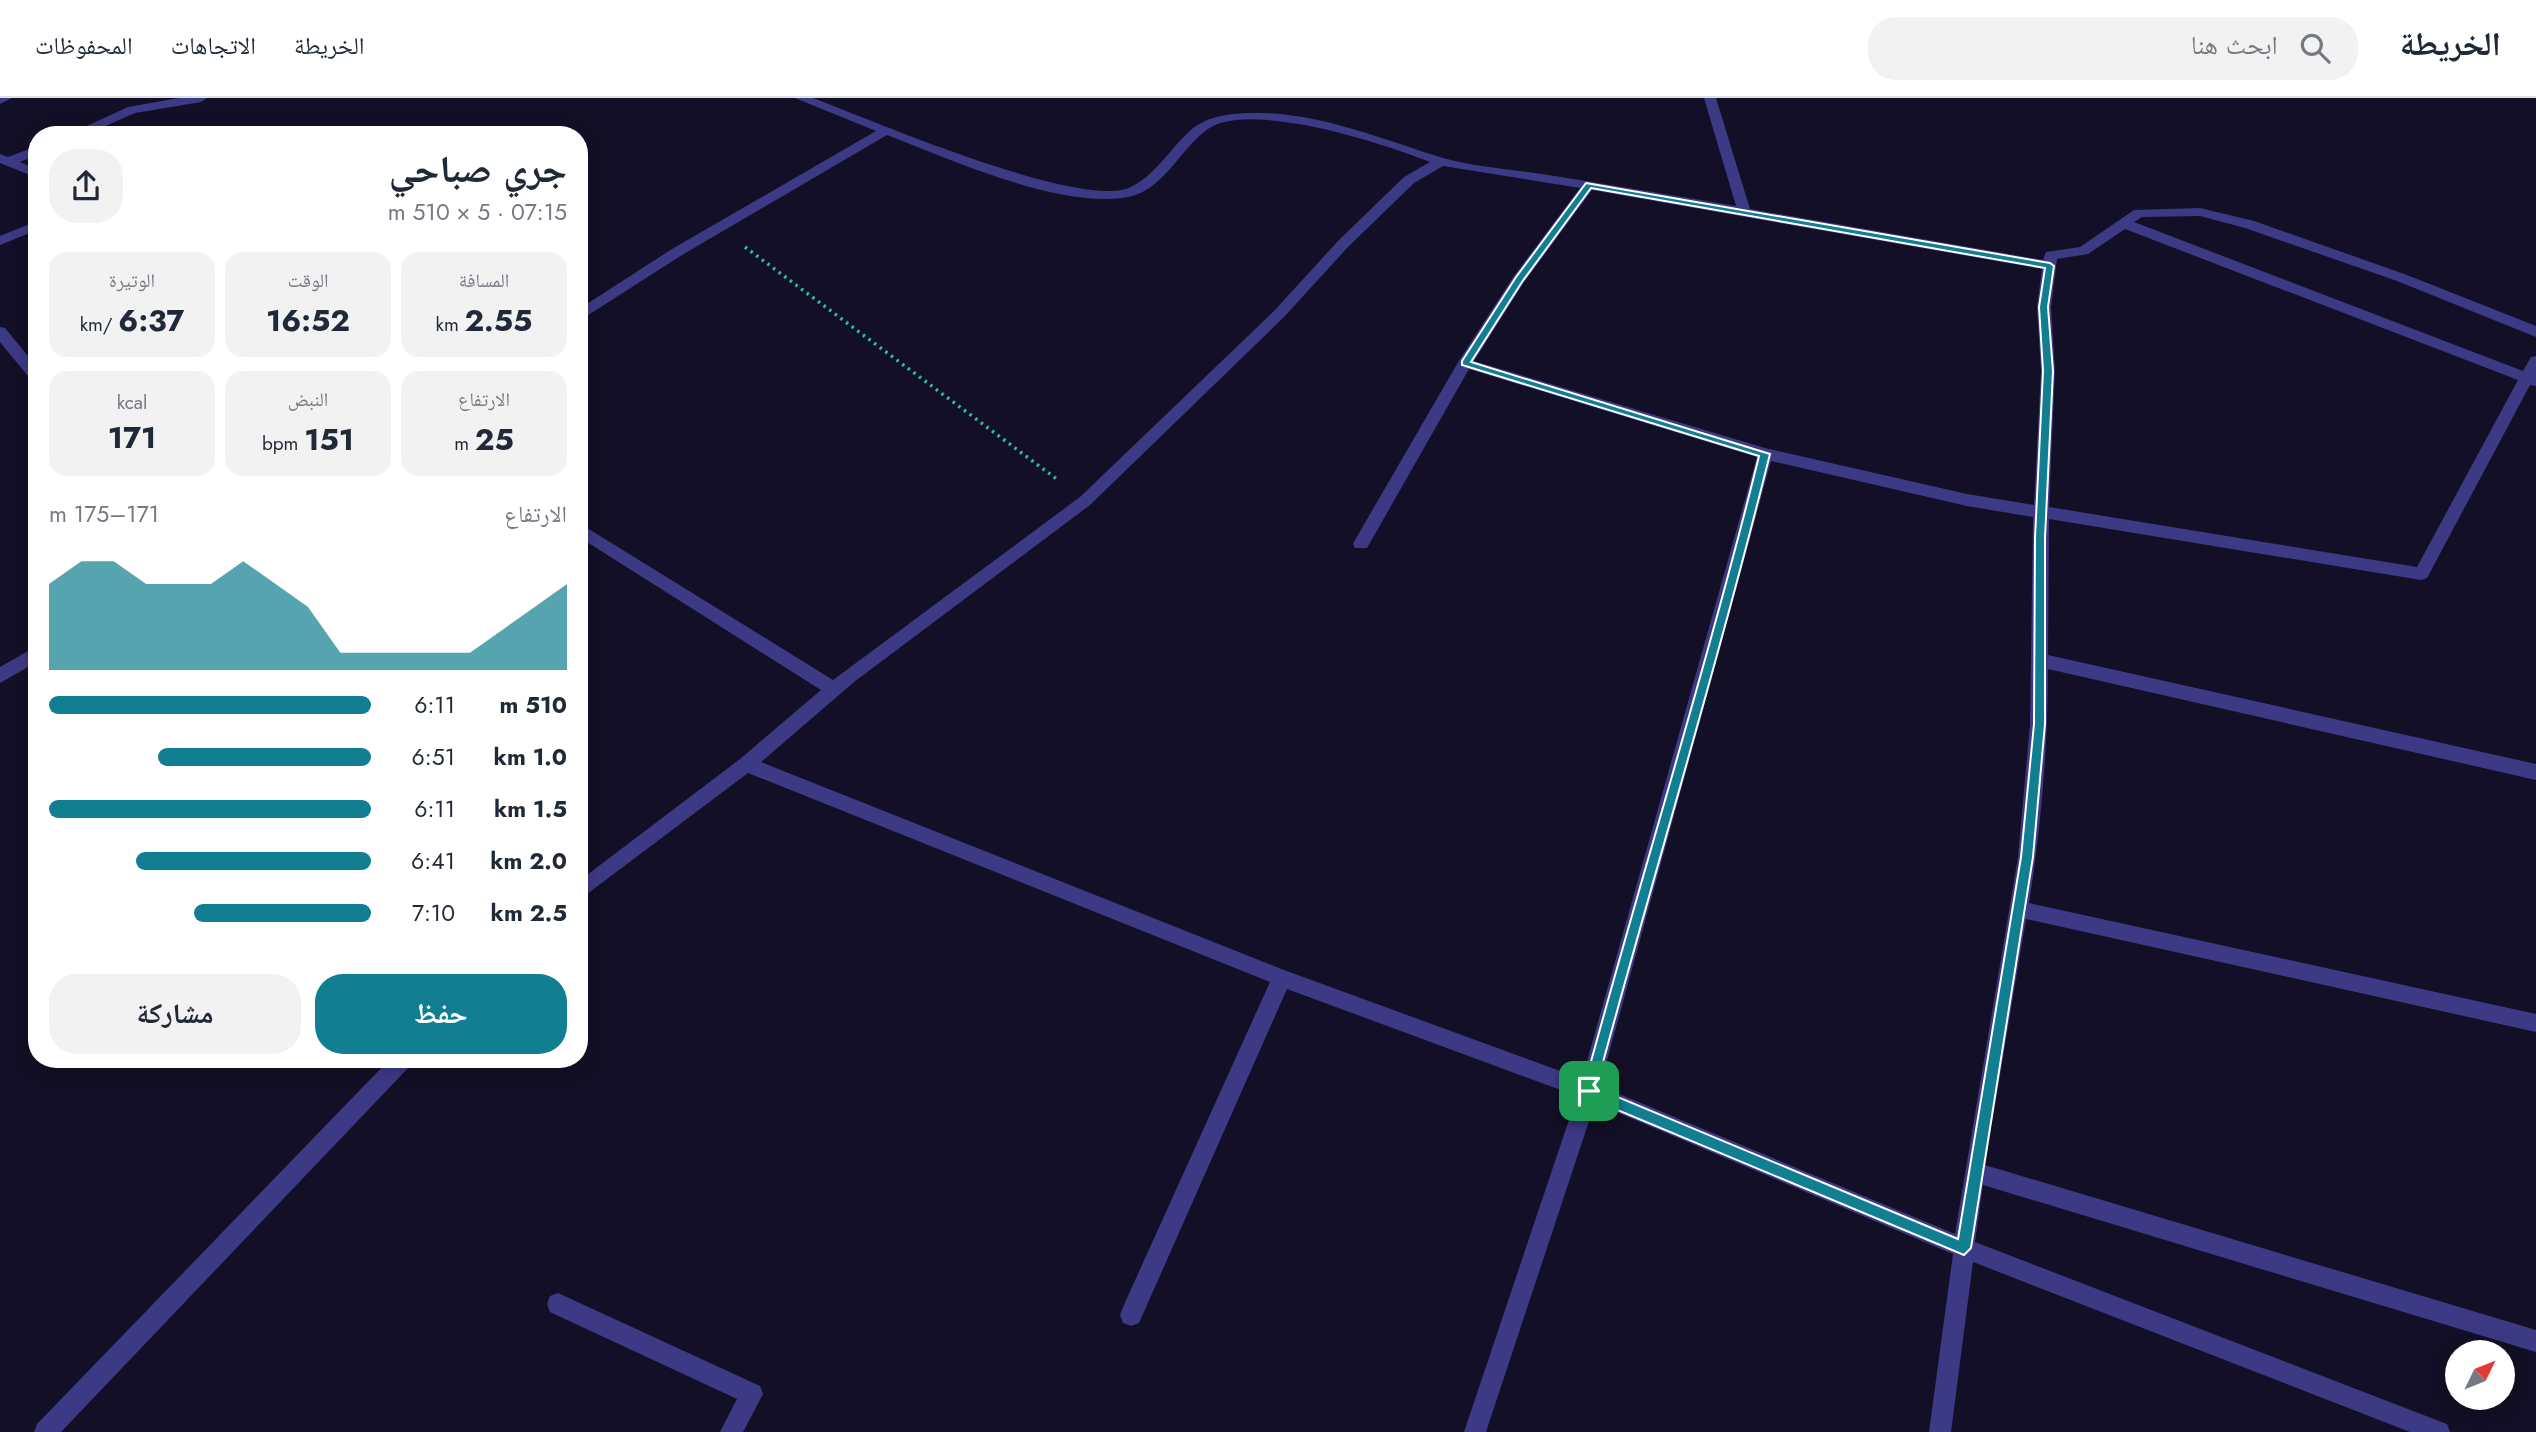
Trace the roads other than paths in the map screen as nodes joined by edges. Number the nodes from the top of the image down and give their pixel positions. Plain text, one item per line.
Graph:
1 (6, 98) edge
2 (201, 98) edge
3 (801, 98) edge
4 (1710, 98) edge
5 (0, 100) edge
6 (94, 126) edge
7 (885, 131) junction
8 (28, 153) edge
9 (5, 159) edge
10 (1441, 162) junction
11 (28, 170) edge
12 (1589, 185) junction
13 (1744, 212) junction
14 (2123, 223) junction
15 (28, 229) edge
16 (0, 241) edge
17 (2050, 266) junction
18 (588, 310) edge
19 (0, 332) edge
20 (2536, 332) edge
21 (2536, 361) edge
22 (1465, 363) junction
23 (28, 366) edge
24 (2531, 379) edge
25 (1765, 454) junction
26 (2042, 511) junction
27 (588, 535) edge
28 (1361, 544) dead end
29 (28, 659) edge
30 (2040, 660) junction
31 (0, 676) edge
32 (834, 690) junction
33 (746, 764) junction
34 (2536, 772) edge
35 (588, 885) edge
36 (2018, 909) junction
37 (1282, 978) junction
38 (2536, 1023) edge
39 (394, 1068) edge
40 (1589, 1091) junction
41 (1974, 1172) junction
42 (1964, 1248) junction
43 (558, 1304) dead end
44 (1131, 1315) dead end
45 (2536, 1341) edge
46 (45, 1432) edge
47 (731, 1432) edge
48 (1475, 1432) edge
49 (1940, 1432) edge
50 (2439, 1432) edge

1 - 5 street
2 - 6 street
3 - 7 street
4 - 13 street
7 - 10 street
7 - 18 street
8 - 9 street
9 - 11 street
10 - 12 street
10 - 32 street
12 - 13 street
12 - 22 street
13 - 17 street
14 - 17 street
14 - 20 street
14 - 24 street
15 - 16 street
17 - 26 street
19 - 23 street
21 - 24 street
22 - 25 street
22 - 28 street
24 - 26 street
25 - 26 street
25 - 40 street
26 - 30 street
27 - 32 street
29 - 31 street
30 - 34 street
30 - 36 street
32 - 33 street
33 - 35 street
33 - 37 street
36 - 38 street
36 - 41 street
37 - 40 street
37 - 44 street
39 - 46 street
40 - 42 street
40 - 48 street
41 - 42 street
41 - 45 street
42 - 49 street
42 - 50 street
43 - 47 street

